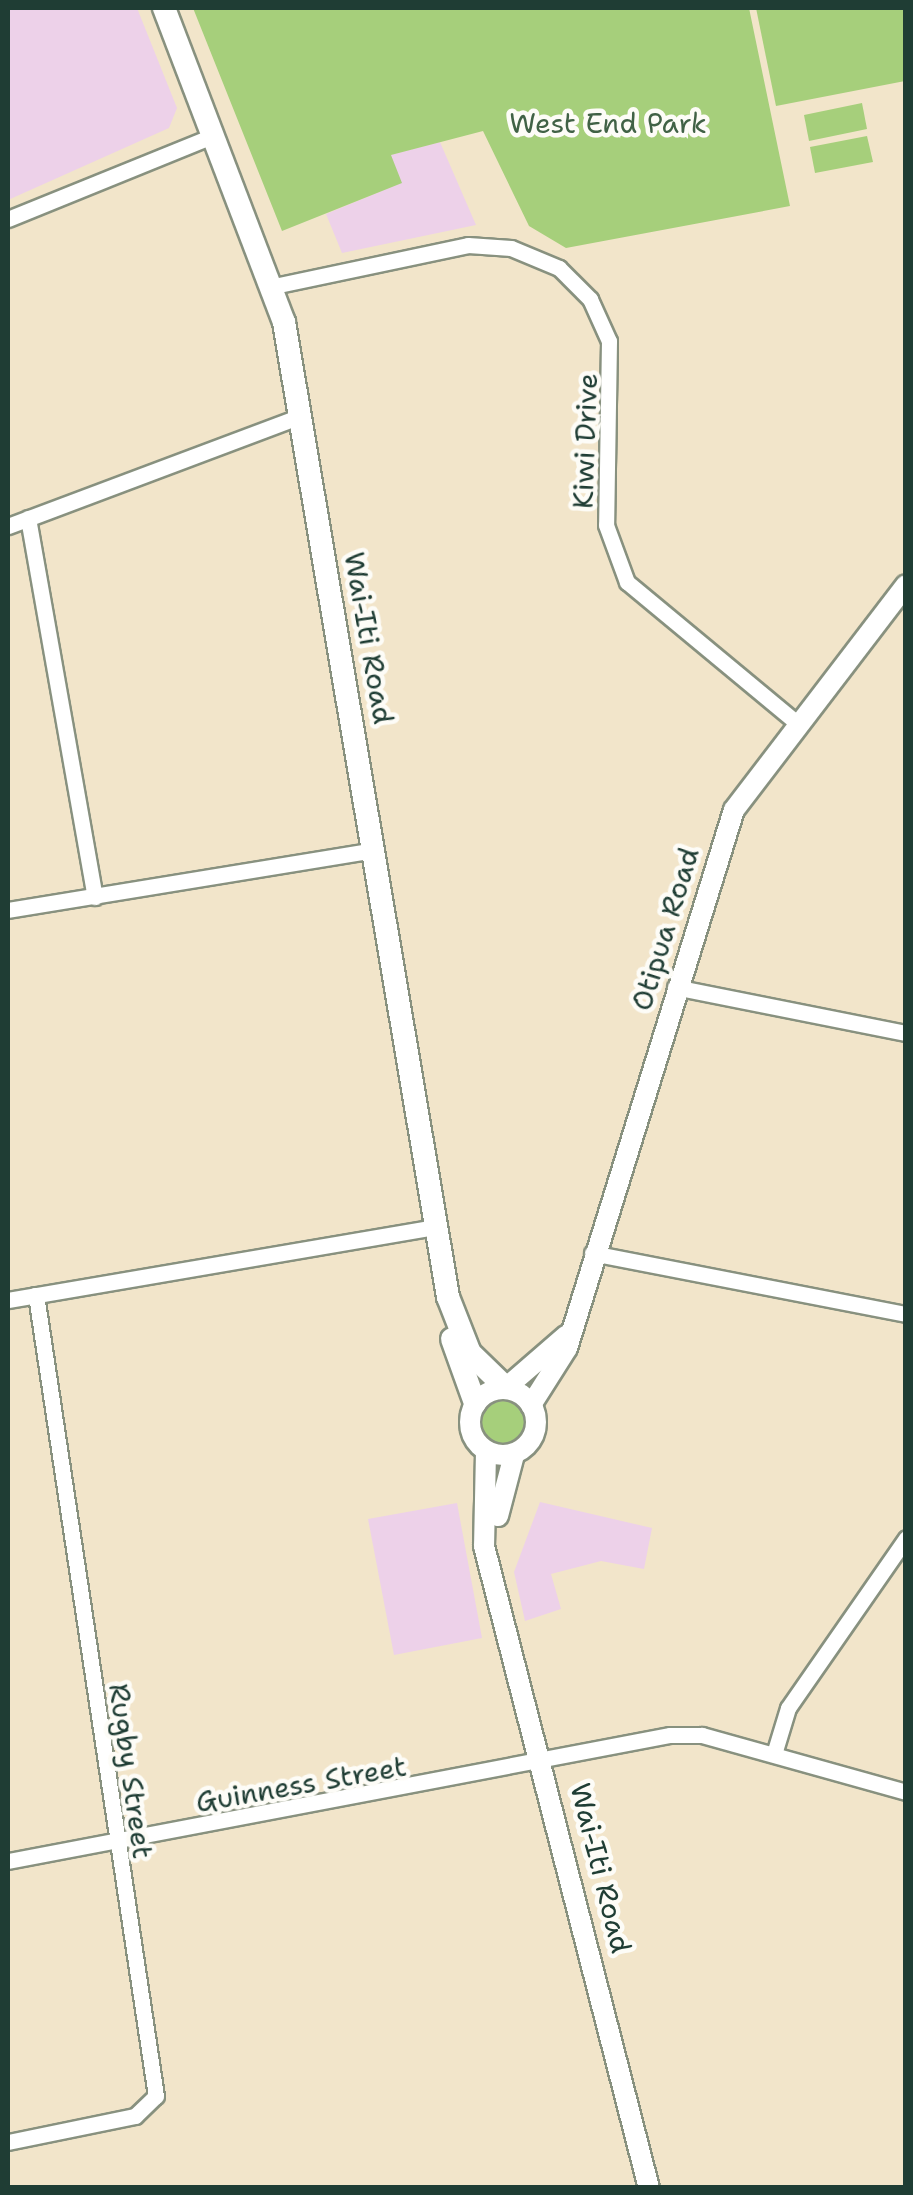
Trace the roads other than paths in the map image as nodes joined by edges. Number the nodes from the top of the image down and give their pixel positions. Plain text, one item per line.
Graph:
1 (164, 8) edge
2 (210, 136) junction
3 (8, 219) edge
4 (274, 286) junction
5 (301, 416) junction
6 (28, 518) junction
7 (8, 526) edge
8 (906, 585) edge
9 (798, 724) junction
10 (374, 850) junction
11 (95, 898) junction
12 (8, 910) edge
13 (675, 987) junction
14 (906, 1032) edge
15 (436, 1227) junction
16 (592, 1254) junction
17 (36, 1295) junction
18 (448, 1297) junction
19 (8, 1300) edge
20 (906, 1314) edge
21 (566, 1335) junction
22 (505, 1385) junction
23 (475, 1403) junction
24 (531, 1405) junction
25 (486, 1452) junction
26 (514, 1456) junction
27 (906, 1538) edge
28 (492, 1562) junction
29 (774, 1754) junction
30 (544, 1764) junction
31 (906, 1792) edge
32 (117, 1844) junction
33 (8, 1861) edge
34 (8, 2142) edge
35 (650, 2188) edge

1 - 2 main road, Wai-Iti Road
2 - 3 street
2 - 4 main road, Wai-Iti Road
4 - 5 main road, Wai-Iti Road
4 - 9 street, Kiwi Drive
5 - 6 street
5 - 10 main road, Wai-Iti Road
6 - 7 street
6 - 11 street
8 - 9 street, Otipua Road
9 - 13 street, Otipua Road
10 - 11 street
10 - 15 main road, Wai-Iti Road
11 - 12 street
13 - 14 street
13 - 16 street, Otipua Road
15 - 17 street
15 - 18 main road, Wai-Iti Road
16 - 20 street
16 - 21 street, Otipua Road
17 - 19 street
17 - 32 street, Rugby Street
18 - 22 main road, Wai-Iti Road
18 - 23 main road, Wai-Iti Road
21 - 22 street
21 - 24 street, Otipua Road
22 - 23 street
22 - 24 street
23 - 25 street
24 - 26 street
25 - 26 street
25 - 28 street, Wai-Iti Road
26 - 28 street, Wai-Iti Road
27 - 29 street
28 - 30 street, Wai-Iti Road
29 - 30 street, Guinness Street
29 - 31 street, Guinness Street
30 - 32 street, Guinness Street
30 - 35 street, Wai-Iti Road
32 - 33 street, Guinness Street
32 - 34 street, Rugby Street

